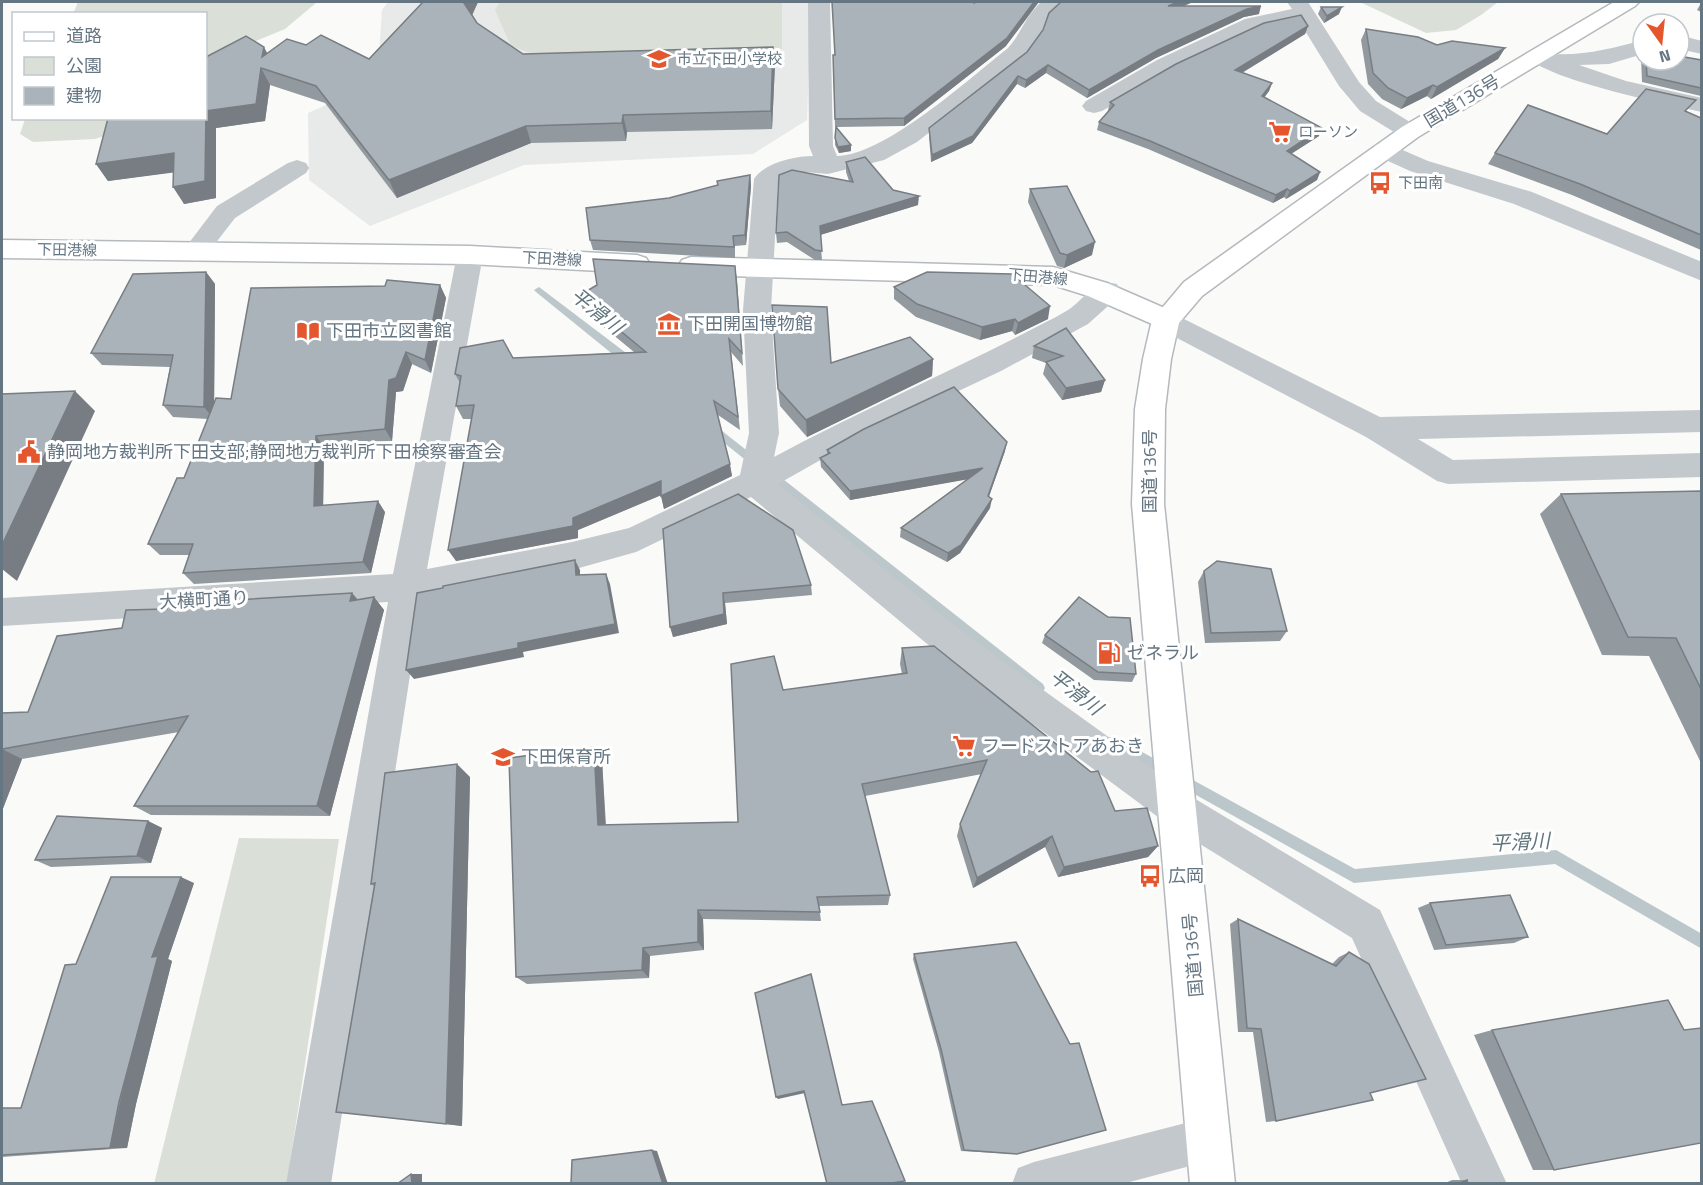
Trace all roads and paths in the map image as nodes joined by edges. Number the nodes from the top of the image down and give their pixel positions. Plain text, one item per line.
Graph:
1 (819, 2) edge
2 (1053, 2) edge
3 (1628, 2) edge
4 (1301, 7) edge
5 (1631, 50) edge
6 (1543, 58) junction
7 (1701, 105) edge
8 (1094, 106) dead end
9 (1410, 132) junction
10 (1384, 150) junction
11 (828, 166) junction
12 (297, 168) dead end
13 (2, 249) edge
14 (195, 252) junction
15 (470, 255) junction
16 (759, 270) junction
17 (1701, 272) edge
18 (1107, 291) junction
19 (1166, 320) junction
20 (1701, 421) edge
21 (1376, 429) junction
22 (1701, 465) edge
23 (754, 482) junction
24 (407, 588) junction
25 (2, 612) edge
26 (1179, 810) junction
27 (1209, 1139) junction
28 (308, 1184) edge
29 (1034, 1184) edge
30 (1213, 1184) edge
31 (1485, 1184) edge

1 - 11 street
2 - 11 street
3 - 6 main road, 国道136号
4 - 8 street
4 - 9 street
5 - 6 street
6 - 7 street
6 - 9 main road, 国道136号
9 - 10 main road, 国道136号
10 - 17 street
10 - 19 main road, 国道136号
11 - 16 street
12 - 14 street
13 - 14 main road, 下田港線
14 - 15 main road, 下田港線
15 - 16 main road, 下田港線
15 - 24 street
16 - 18 main road, 下田港線
16 - 23 street
18 - 19 main road, 下田港線
18 - 23 street, 大横町通り
19 - 21 street
19 - 26 main road, 国道136号
20 - 21 street
21 - 22 street
23 - 24 street, 大横町通り
23 - 26 street
24 - 25 street, 大横町通り
24 - 28 street
26 - 27 main road, 国道136号
26 - 31 street
27 - 29 street
27 - 30 main road, 国道136号

